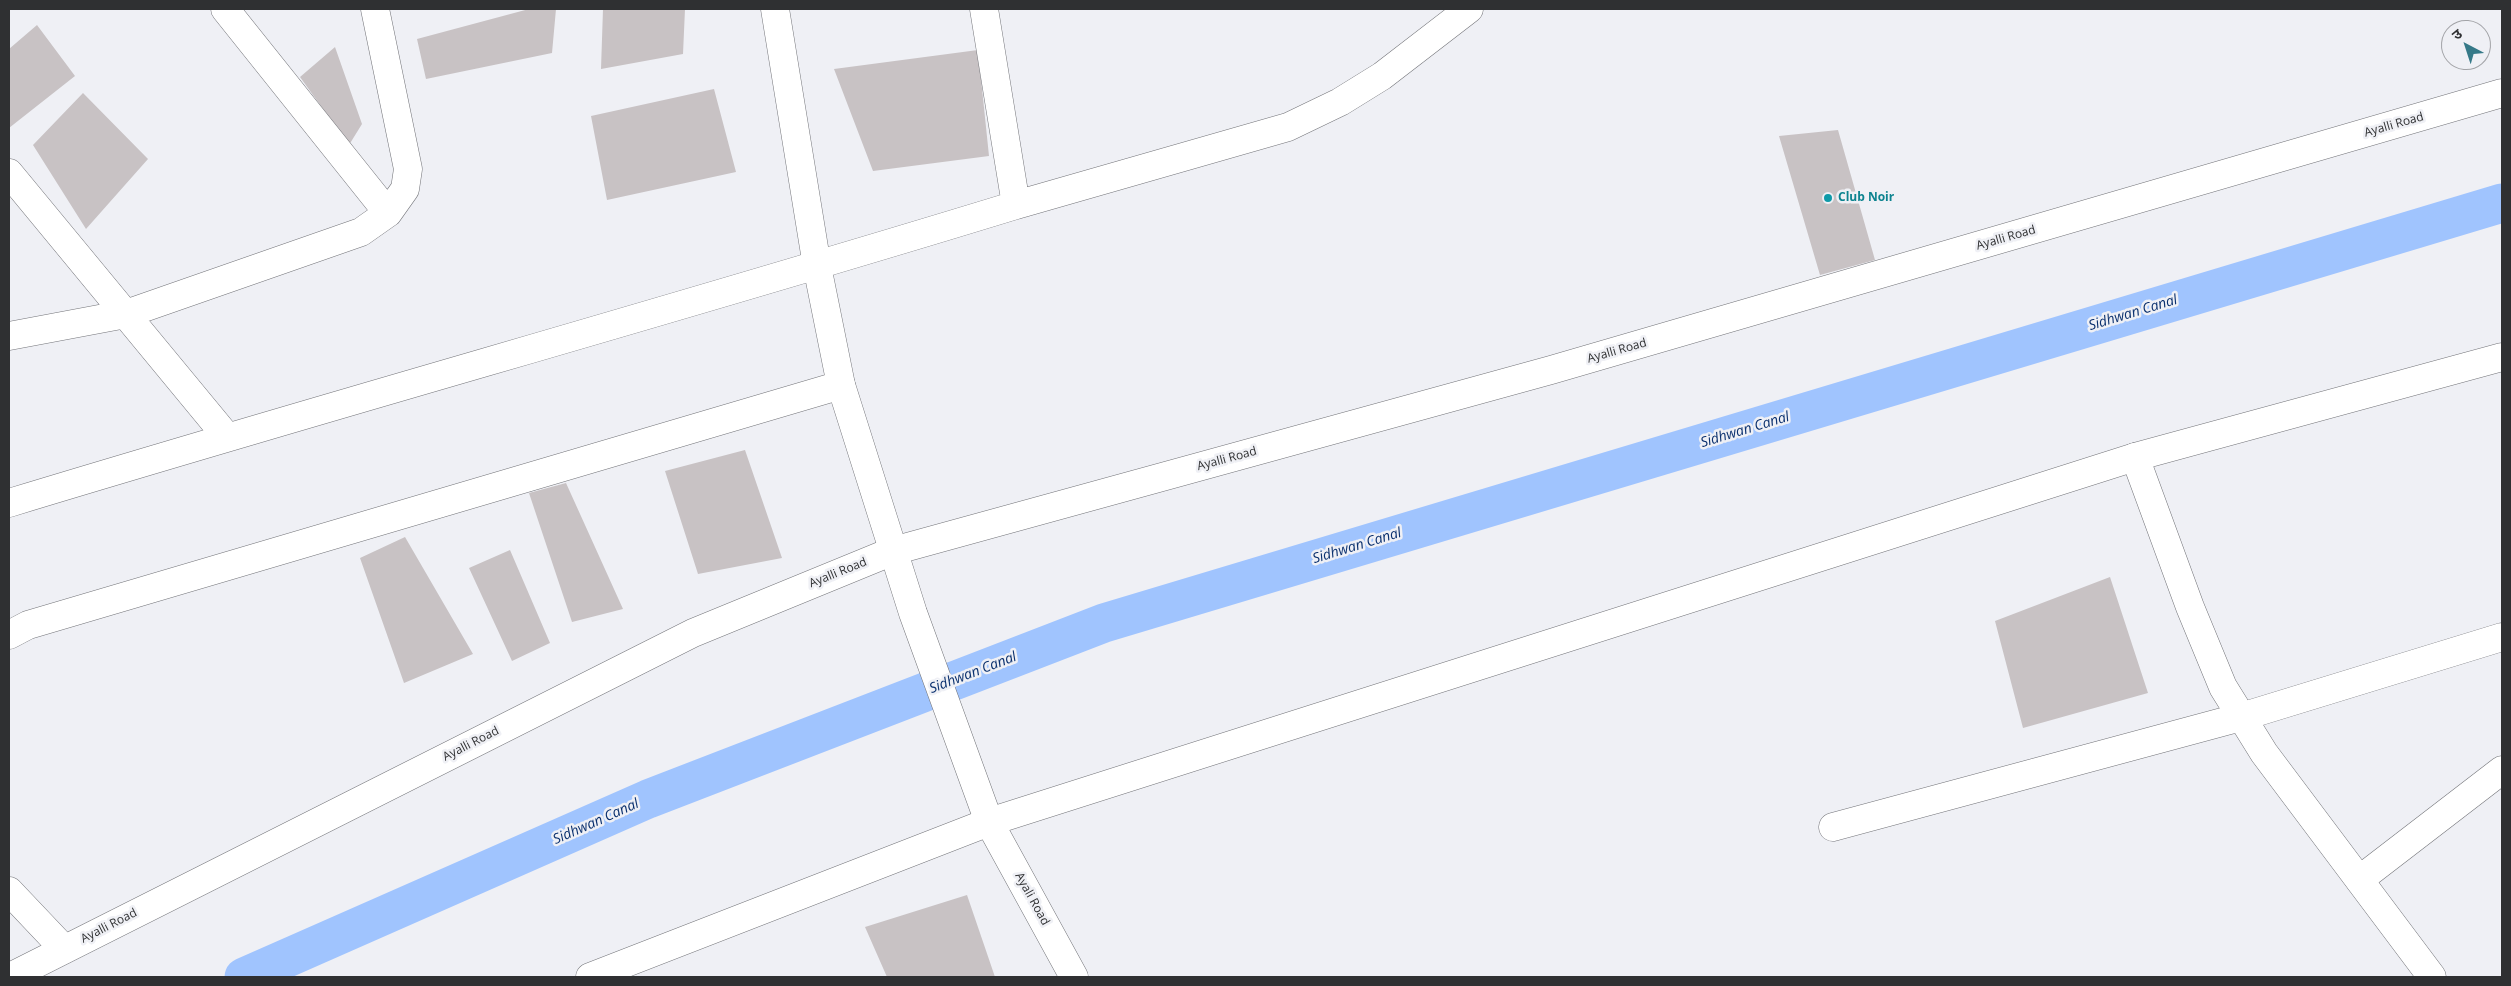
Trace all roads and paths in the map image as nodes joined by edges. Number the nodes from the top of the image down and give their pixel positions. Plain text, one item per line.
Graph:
1 (225, 9) edge
2 (375, 9) edge
3 (775, 9) edge
4 (984, 9) edge
5 (1469, 9) edge
6 (2502, 93) edge
7 (9, 173) edge
8 (1016, 205) junction
9 (388, 213) junction
10 (817, 266) junction
11 (126, 314) junction
12 (9, 336) edge
13 (2502, 357) edge
14 (841, 385) junction
15 (227, 436) junction
16 (2135, 457) junction
17 (9, 504) edge
18 (893, 551) junction
19 (9, 635) edge
20 (2502, 637) edge
21 (2241, 717) junction
22 (2502, 770) edge
23 (989, 822) junction
24 (1833, 827) dead end
25 (2359, 880) junction
26 (9, 891) edge
27 (64, 949) junction
28 (10, 977) edge
29 (590, 977) edge
30 (1074, 977) edge
31 (2432, 977) edge

1 - 9 main road
2 - 9 main road
3 - 10 main road, Ayali Road
4 - 8 main road
5 - 8 main road
6 - 18 main road, Ayalli Road
7 - 11 main road
8 - 10 main road
9 - 11 main road
10 - 14 main road, Ayali Road
10 - 15 main road
11 - 12 main road
11 - 15 main road
13 - 16 main road
14 - 18 main road, Ayali Road
14 - 19 main road
15 - 17 main road
16 - 21 main road
16 - 23 main road
18 - 23 main road, Ayali Road
18 - 27 main road, Ayalli Road
20 - 21 main road
21 - 24 main road
21 - 25 main road
22 - 25 main road
23 - 29 main road
23 - 30 main road, Ayali Road
25 - 31 main road
26 - 27 main road
27 - 28 main road, Ayalli Road

